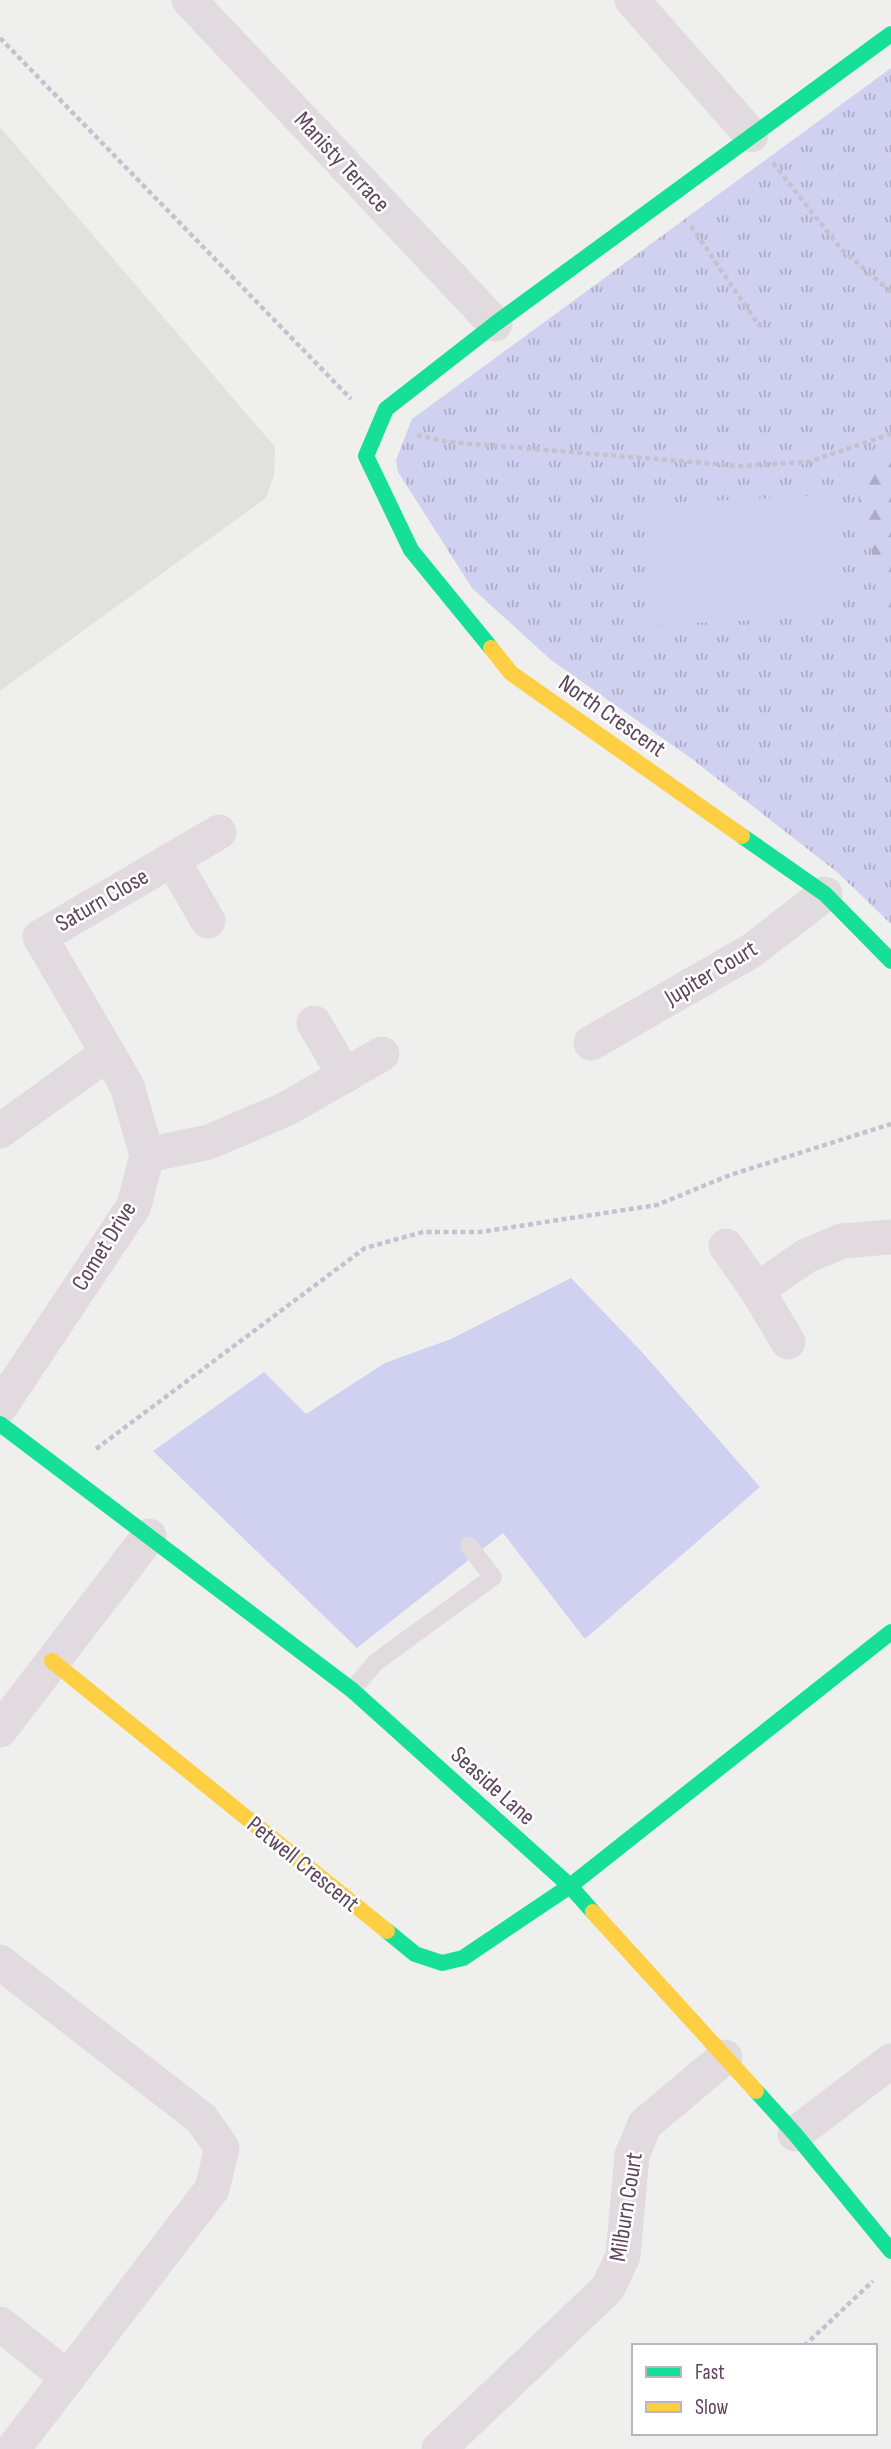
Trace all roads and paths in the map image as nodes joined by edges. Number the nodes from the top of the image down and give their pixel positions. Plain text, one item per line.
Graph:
1 (189, 0) edge
2 (632, 0) edge
3 (891, 34) edge
4 (0, 38) edge
5 (751, 135) junction
6 (669, 195) junction
7 (891, 292) edge
8 (495, 324) junction
9 (760, 327) dead end
10 (378, 427) junction
11 (891, 434) edge
12 (219, 832) dead end
13 (172, 859) junction
14 (825, 894) junction
15 (208, 921) dead end
16 (891, 961) edge
17 (314, 1023) dead end
18 (592, 1043) dead end
19 (108, 1053) junction
20 (382, 1054) dead end
21 (345, 1076) junction
22 (891, 1124) edge
23 (0, 1131) edge
24 (147, 1155) junction
25 (891, 1237) edge
26 (726, 1246) dead end
27 (757, 1290) junction
28 (788, 1342) dead end
29 (0, 1407) edge
30 (0, 1424) edge
31 (65, 1473) junction
32 (149, 1536) junction
33 (470, 1546) dead end
34 (891, 1632) edge
35 (52, 1661) junction
36 (352, 1690) junction
37 (0, 1730) edge
38 (570, 1886) junction
39 (0, 1962) edge
40 (725, 2057) junction
41 (891, 2061) edge
42 (795, 2134) junction
43 (891, 2251) edge
44 (881, 2273) dead end
45 (0, 2323) edge
46 (806, 2344) edge
47 (68, 2378) junction
48 (13, 2449) edge
49 (439, 2449) edge

1 - 8 street, Manisty Terrace
2 - 5 street
3 - 5 street
4 - 10 path
5 - 6 street
5 - 7 path
6 - 8 street
6 - 9 path
8 - 10 street
10 - 11 path
10 - 14 street, North Crescent
12 - 13 street, Saturn Close
13 - 15 street, Saturn Close
13 - 19 street, Saturn Close
14 - 16 street, North Crescent
14 - 18 street, Jupiter Court
17 - 21 street
19 - 23 street
19 - 24 street, Saturn Close
20 - 21 street
21 - 24 street
22 - 31 path
24 - 29 street, Comet Drive
25 - 27 street
26 - 27 street
27 - 28 street
30 - 31 street, Seaside Lane
31 - 32 street, Seaside Lane
32 - 35 street
32 - 36 street, Seaside Lane
33 - 36 lane
34 - 38 street, Petwell Crescent
35 - 37 street
35 - 38 street, Petwell Crescent
36 - 38 street, Seaside Lane
38 - 40 street, Seaside Lane
39 - 47 street
40 - 42 street, Seaside Lane
40 - 49 street, Milburn Court
41 - 42 street
42 - 43 street, Seaside Lane
44 - 46 path
45 - 47 street
47 - 48 street

